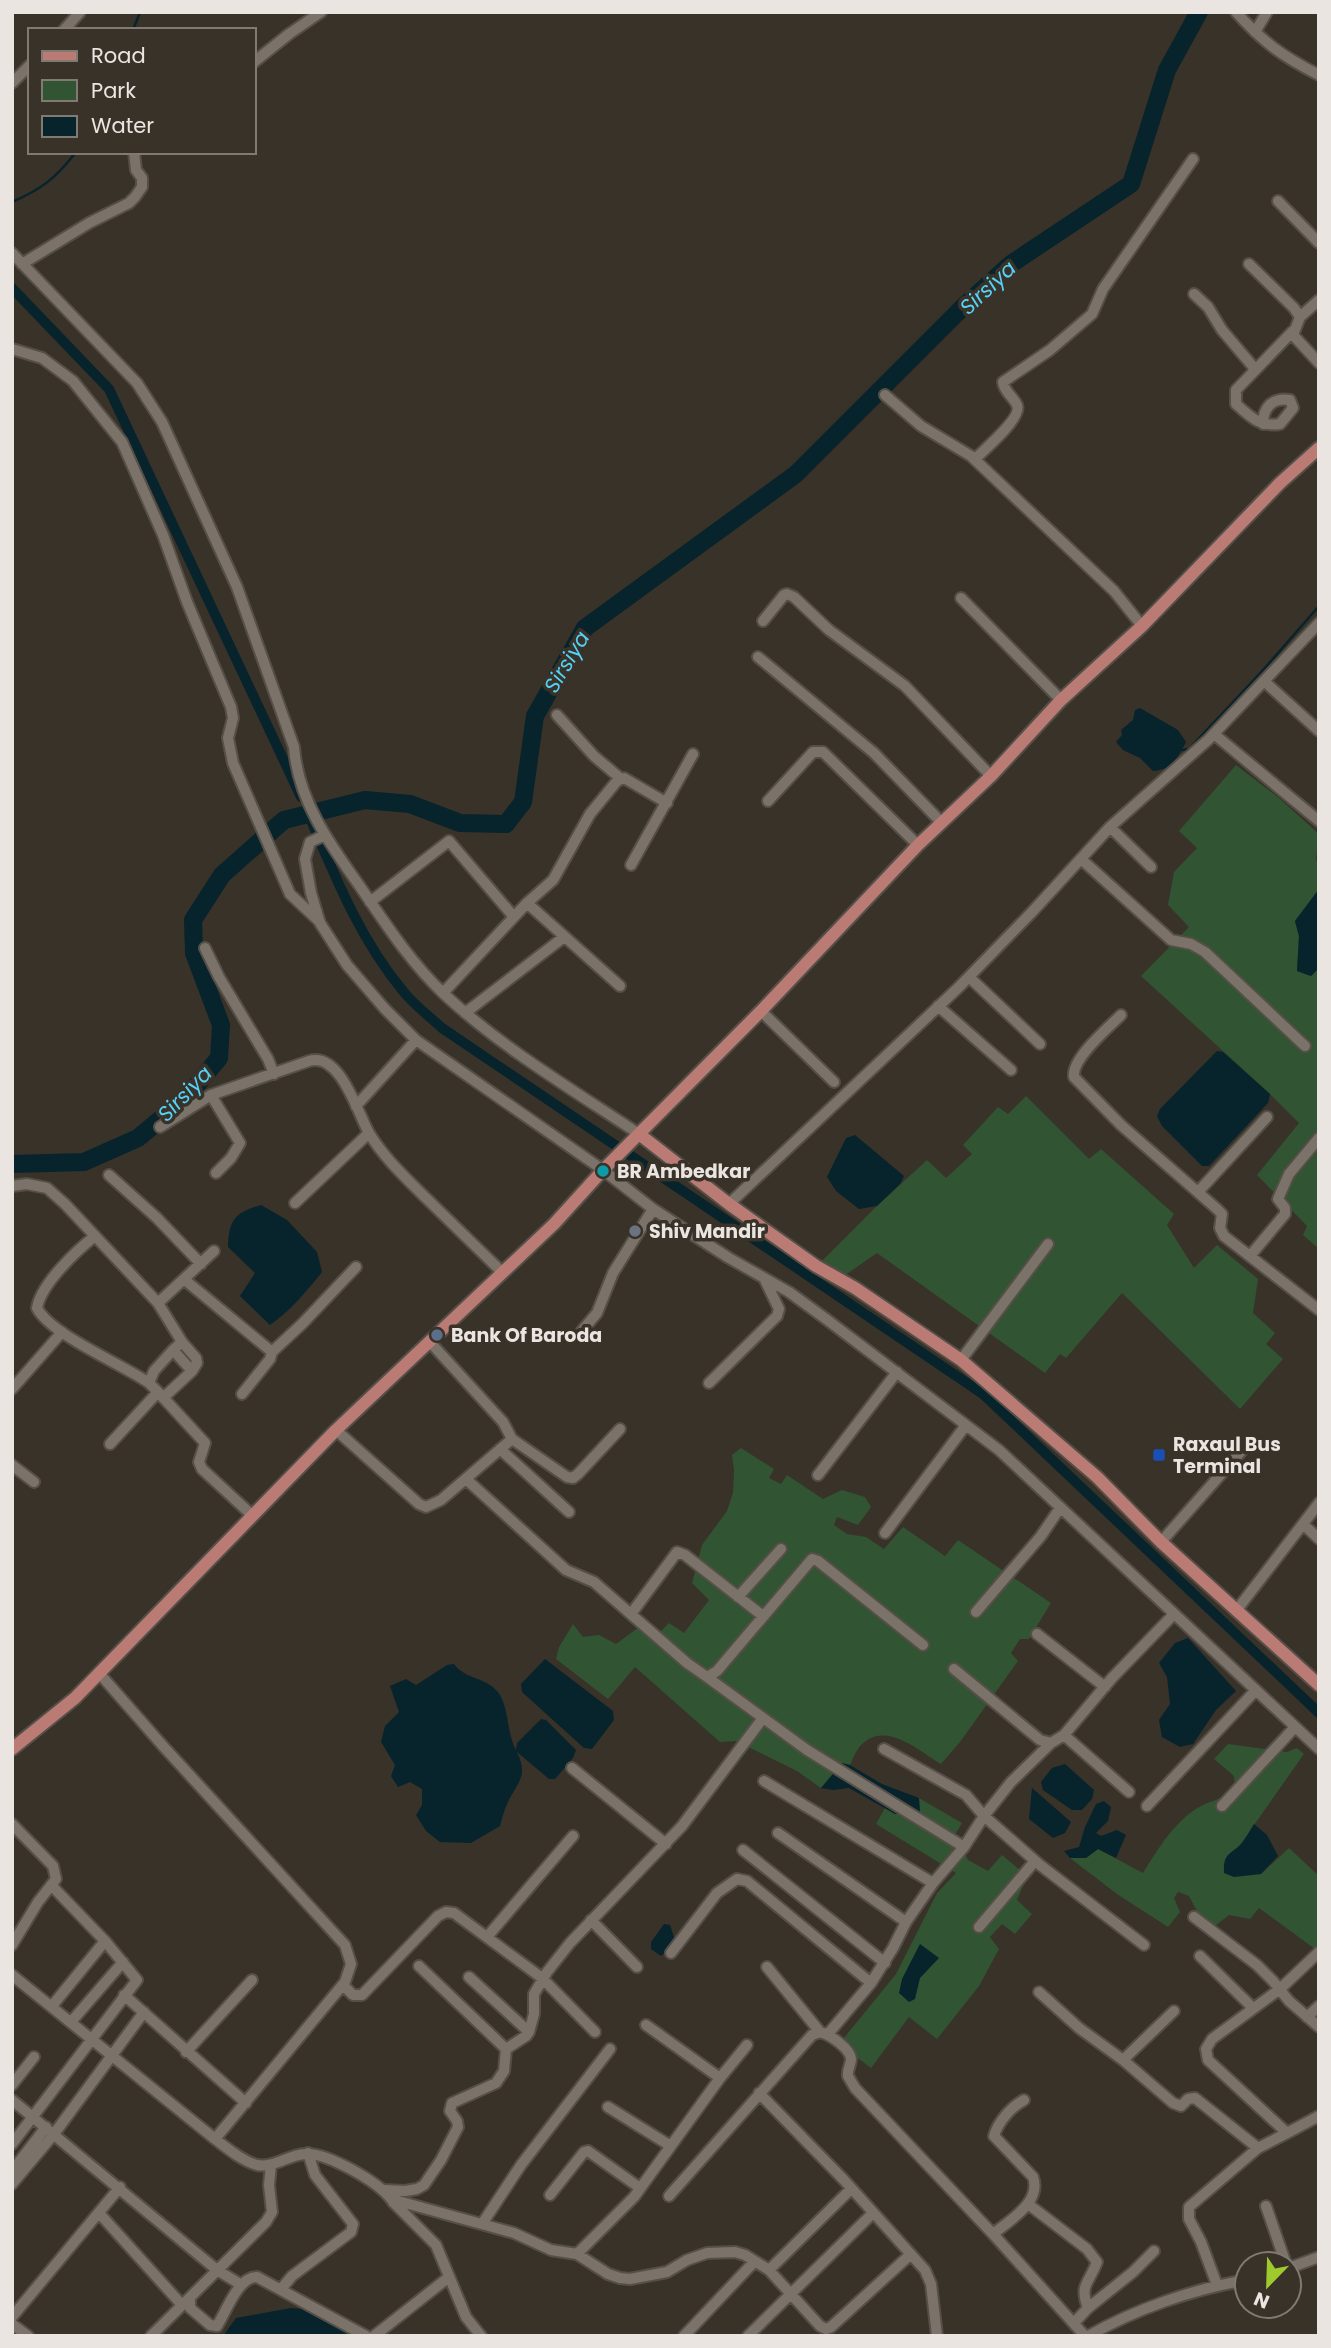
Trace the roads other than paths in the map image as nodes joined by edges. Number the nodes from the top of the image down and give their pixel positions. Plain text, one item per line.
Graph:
1 (80, 12) edge
2 (321, 12) edge
3 (1236, 12) edge
4 (1267, 12) edge
5 (66, 28) edge
6 (1255, 32) junction
7 (256, 60) edge
8 (28, 67) edge
9 (1319, 75) edge
10 (12, 83) edge
11 (134, 154) edge
12 (1193, 159) dead end
13 (1278, 201) dead end
14 (1319, 243) edge
15 (12, 253) edge
16 (22, 264) junction
17 (1249, 264) dead end
18 (1194, 294) dead end
19 (1319, 300) edge
20 (1300, 317) junction
21 (1293, 331) junction
22 (12, 349) edge
23 (1319, 363) edge
24 (1255, 369) junction
25 (885, 395) dead end
26 (1263, 424) dead end
27 (1319, 448) edge
28 (975, 459) junction
29 (961, 598) dead end
30 (764, 621) dead end
31 (1319, 624) edge
32 (1142, 626) junction
33 (758, 657) dead end
34 (1264, 681) junction
35 (1061, 700) junction
36 (557, 715) dead end
37 (1319, 732) edge
38 (1214, 734) junction
39 (693, 754) dead end
40 (991, 776) junction
41 (620, 778) junction
42 (768, 800) dead end
43 (667, 803) junction
44 (1319, 821) edge
45 (942, 823) junction
46 (1110, 827) junction
47 (319, 837) junction
48 (918, 845) junction
49 (1081, 859) junction
50 (631, 865) dead end
51 (1151, 867) dead end
52 (370, 902) junction
53 (527, 904) junction
54 (514, 917) junction
55 (320, 923) junction
56 (564, 937) junction
57 (205, 948) dead end
58 (969, 977) junction
59 (620, 986) dead end
60 (443, 993) junction
61 (938, 1006) junction
62 (761, 1011) junction
63 (465, 1013) junction
64 (1121, 1015) dead end
65 (416, 1040) junction
66 (1040, 1044) dead end
67 (1305, 1046) dead end
68 (1011, 1070) dead end
69 (274, 1074) junction
70 (834, 1082) dead end
71 (211, 1095) junction
72 (356, 1106) junction
73 (1267, 1116) dead end
74 (160, 1127) dead end
75 (369, 1133) junction
76 (634, 1138) junction
77 (1319, 1138) edge
78 (603, 1170) junction
79 (216, 1173) dead end
80 (109, 1175) dead end
81 (12, 1186) edge
82 (1198, 1192) junction
83 (295, 1203) dead end
84 (729, 1204) junction
85 (653, 1209) junction
86 (94, 1236) junction
87 (1048, 1244) dead end
88 (214, 1251) dead end
89 (1250, 1256) junction
90 (201, 1264) junction
91 (356, 1267) dead end
92 (503, 1273) junction
93 (764, 1277) junction
94 (185, 1280) junction
95 (158, 1303) junction
96 (1319, 1310) edge
97 (62, 1332) junction
98 (581, 1332) dead end
99 (429, 1340) junction
100 (177, 1346) junction
101 (272, 1352) junction
102 (961, 1360) junction
103 (897, 1372) junction
104 (149, 1383) junction
105 (709, 1383) dead end
106 (12, 1389) edge
107 (242, 1394) dead end
108 (161, 1395) junction
109 (966, 1425) junction
110 (620, 1429) dead end
111 (336, 1430) junction
112 (512, 1439) junction
113 (110, 1444) dead end
114 (1245, 1447) dead end
115 (500, 1449) junction
116 (12, 1465) edge
117 (818, 1475) dead end
118 (466, 1479) junction
119 (34, 1482) dead end
120 (1319, 1503) edge
121 (1060, 1508) junction
122 (569, 1512) dead end
123 (253, 1516) junction
124 (1303, 1524) junction
125 (885, 1533) dead end
126 (1319, 1539) edge
127 (1161, 1542) junction
128 (781, 1549) dead end
129 (738, 1597) junction
130 (1236, 1611) junction
131 (976, 1612) dead end
132 (631, 1614) junction
133 (1174, 1614) junction
134 (763, 1616) junction
135 (1037, 1634) dead end
136 (923, 1645) dead end
137 (954, 1669) dead end
138 (100, 1673) junction
139 (707, 1677) junction
140 (1319, 1685) edge
141 (1105, 1687) junction
142 (1256, 1690) junction
143 (763, 1718) junction
144 (1295, 1727) junction
145 (1064, 1735) junction
146 (1051, 1743) junction
147 (12, 1749) edge
148 (884, 1749) dead end
149 (1319, 1749) edge
150 (572, 1768) dead end
151 (764, 1781) dead end
152 (1129, 1792) dead end
153 (1147, 1806) dead end
154 (1223, 1806) dead end
155 (984, 1816) junction
156 (12, 1824) edge
157 (778, 1833) dead end
158 (573, 1836) dead end
159 (666, 1843) junction
160 (964, 1847) junction
161 (743, 1850) dead end
162 (1035, 1861) junction
163 (933, 1883) junction
164 (52, 1886) junction
165 (1194, 1917) dead end
166 (591, 1920) junction
167 (906, 1922) junction
168 (979, 1927) dead end
169 (487, 1937) junction
170 (105, 1941) junction
171 (12, 1945) edge
172 (1144, 1945) dead end
173 (1319, 1952) edge
174 (671, 1953) dead end
175 (1200, 1956) dead end
176 (123, 1962) junction
177 (885, 1963) junction
178 (419, 1966) dead end
179 (637, 1967) dead end
180 (767, 1967) dead end
181 (12, 1975) edge
182 (468, 1977) dead end
183 (542, 1978) junction
184 (252, 1980) dead end
185 (871, 1983) junction
186 (343, 1985) junction
187 (1280, 1989) junction
188 (1040, 1992) dead end
189 (124, 1995) junction
190 (52, 2006) junction
191 (1319, 2006) edge
192 (1252, 2008) junction
193 (1174, 2011) dead end
194 (144, 2012) junction
195 (1307, 2017) junction
196 (71, 2022) junction
197 (646, 2025) dead end
198 (1319, 2027) edge
199 (529, 2032) junction
200 (595, 2032) dead end
201 (824, 2033) junction
202 (92, 2038) junction
203 (747, 2045) dead end
204 (506, 2049) junction
205 (610, 2049) dead end
206 (186, 2052) junction
207 (112, 2056) junction
208 (34, 2057) dead end
209 (1123, 2060) junction
210 (720, 2078) junction
211 (12, 2085) edge
212 (759, 2093) junction
213 (12, 2100) edge
214 (1024, 2100) dead end
215 (246, 2103) junction
216 (608, 2108) dead end
217 (1319, 2116) edge
218 (33, 2117) junction
219 (50, 2131) junction
220 (1287, 2133) junction
221 (215, 2139) junction
222 (12, 2144) edge
223 (669, 2145) junction
224 (1258, 2148) junction
225 (308, 2153) junction
226 (271, 2165) junction
227 (12, 2171) edge
228 (12, 2184) edge
229 (120, 2187) junction
230 (640, 2188) junction
231 (851, 2189) junction
232 (388, 2195) junction
233 (550, 2195) dead end
234 (669, 2196) dead end
235 (1028, 2204) junction
236 (1266, 2206) dead end
237 (99, 2213) junction
238 (872, 2214) junction
239 (482, 2224) junction
240 (993, 2234) junction
241 (1281, 2250) edge
242 (1154, 2251) dead end
243 (577, 2254) junction
244 (911, 2254) junction
245 (754, 2262) junction
246 (217, 2270) junction
247 (769, 2270) junction
248 (449, 2277) junction
249 (1233, 2282) edge
250 (240, 2284) junction
251 (1217, 2285) junction
252 (282, 2288) junction
253 (790, 2292) junction
254 (186, 2302) junction
255 (1088, 2308) junction
256 (12, 2317) edge
257 (1074, 2323) junction
258 (12, 2324) edge
259 (214, 2331) edge
260 (29, 2336) edge
261 (151, 2336) edge
262 (366, 2336) edge
263 (374, 2336) edge
264 (481, 2336) edge
265 (684, 2336) edge
266 (748, 2336) edge
267 (937, 2336) edge
268 (1086, 2336) edge

1 - 5 street
2 - 7 street
3 - 6 street
4 - 6 street
6 - 9 street
8 - 10 street
11 - 16 street
12 - 28 street
13 - 14 street
15 - 16 street
16 - 47 street
17 - 20 street
18 - 24 street
19 - 20 street
20 - 21 street
21 - 23 street
21 - 24 street
22 - 55 street
24 - 26 street
25 - 28 street
27 - 32 main road
28 - 32 street
29 - 35 street
30 - 40 street
31 - 34 street
32 - 35 main road
33 - 45 street
34 - 37 street
34 - 38 street
35 - 40 main road
36 - 41 street
38 - 44 street
38 - 46 street
39 - 43 street
40 - 45 main road
41 - 43 street
41 - 53 street
42 - 48 street
43 - 50 street
45 - 48 main road
46 - 49 street
46 - 51 street
47 - 52 street
47 - 55 street
48 - 62 main road
49 - 58 street
49 - 67 street
52 - 54 street
52 - 60 street
53 - 54 street
53 - 56 street
54 - 60 street
55 - 65 street
56 - 59 street
56 - 63 street
57 - 69 street
58 - 61 street
58 - 66 street
60 - 63 street
61 - 68 street
61 - 84 street
62 - 70 street
62 - 76 main road
63 - 76 street
64 - 82 street
65 - 72 street
65 - 78 street
69 - 71 street
69 - 72 street
71 - 74 street
71 - 79 street
72 - 75 street
73 - 82 street
75 - 83 street
75 - 92 street
76 - 78 main road
76 - 84 main road
77 - 89 street
78 - 85 street
78 - 92 main road
80 - 90 street
81 - 86 street
82 - 89 street
84 - 102 main road
85 - 93 street
85 - 98 street
86 - 95 street
86 - 97 street
87 - 102 street
88 - 90 street
89 - 96 street
90 - 94 street
91 - 101 street
92 - 99 main road
93 - 103 street
93 - 105 street
94 - 95 street
94 - 101 street
95 - 100 street
97 - 104 street
97 - 106 street
99 - 111 main road
99 - 112 street
100 - 104 street
100 - 108 street
101 - 107 street
102 - 127 main road
103 - 109 street
103 - 117 street
104 - 108 street
108 - 113 street
108 - 123 street
109 - 121 street
109 - 125 street
110 - 112 street
111 - 118 street
111 - 123 main road
112 - 115 street
114 - 127 street
115 - 118 street
115 - 122 street
116 - 119 street
118 - 132 street
120 - 124 street
121 - 131 street
121 - 133 street
123 - 138 main road
124 - 126 street
124 - 130 street
127 - 130 main road
128 - 129 street
129 - 132 street
129 - 134 street
130 - 140 main road
132 - 139 street
133 - 141 street
133 - 142 street
134 - 136 street
134 - 139 street
135 - 141 street
137 - 146 street
138 - 147 main road
138 - 186 street
139 - 143 street
141 - 145 street
142 - 144 street
142 - 153 street
143 - 159 street
143 - 160 street
144 - 149 street
144 - 154 street
145 - 146 street
145 - 152 street
146 - 155 street
148 - 155 street
150 - 159 street
151 - 163 street
155 - 160 street
155 - 162 street
156 - 164 street
157 - 167 street
158 - 169 street
159 - 166 street
160 - 163 street
161 - 177 street
162 - 168 street
162 - 172 street
163 - 167 street
164 - 170 street
164 - 171 street
165 - 187 street
166 - 179 street
166 - 183 street
167 - 177 street
169 - 183 street
169 - 186 street
170 - 176 street
170 - 190 street
173 - 187 street
174 - 185 street
175 - 192 street
176 - 189 street
176 - 196 street
177 - 185 street
178 - 204 street
180 - 201 street
181 - 190 street
182 - 199 street
183 - 199 street
183 - 200 street
184 - 206 street
185 - 201 street
186 - 215 street
187 - 192 street
187 - 195 street
188 - 209 street
189 - 194 street
189 - 202 street
190 - 196 street
191 - 195 street
192 - 220 street
193 - 209 street
194 - 206 street
194 - 207 street
195 - 198 street
196 - 202 street
197 - 210 street
199 - 204 street
201 - 212 street
201 - 240 street
202 - 207 street
202 - 218 street
203 - 210 street
204 - 232 street
205 - 239 street
206 - 215 street
207 - 219 street
207 - 221 street
208 - 211 street
209 - 224 street
210 - 223 street
212 - 231 street
212 - 234 street
213 - 218 street
214 - 235 street
215 - 221 street
216 - 223 street
217 - 220 street
218 - 219 street
218 - 222 street
219 - 227 street
219 - 228 street
219 - 229 street
220 - 224 street
221 - 226 street
223 - 230 street
224 - 251 street
225 - 226 street
225 - 232 street
225 - 252 street
226 - 246 street
229 - 237 street
229 - 246 street
230 - 233 street
230 - 243 street
231 - 238 street
231 - 247 street
232 - 239 street
232 - 248 street
235 - 240 street
235 - 255 street
236 - 241 street
237 - 254 street
237 - 256 street
238 - 244 street
238 - 253 street
239 - 243 street
240 - 257 street
242 - 255 street
243 - 245 street
244 - 253 street
244 - 267 street
245 - 247 street
245 - 265 street
246 - 250 street
246 - 254 street
247 - 253 street
248 - 263 street
248 - 264 street
249 - 251 street
250 - 252 street
250 - 259 street
251 - 268 street
252 - 262 street
253 - 266 street
254 - 259 street
254 - 261 street
255 - 257 street
257 - 268 street
258 - 260 street

